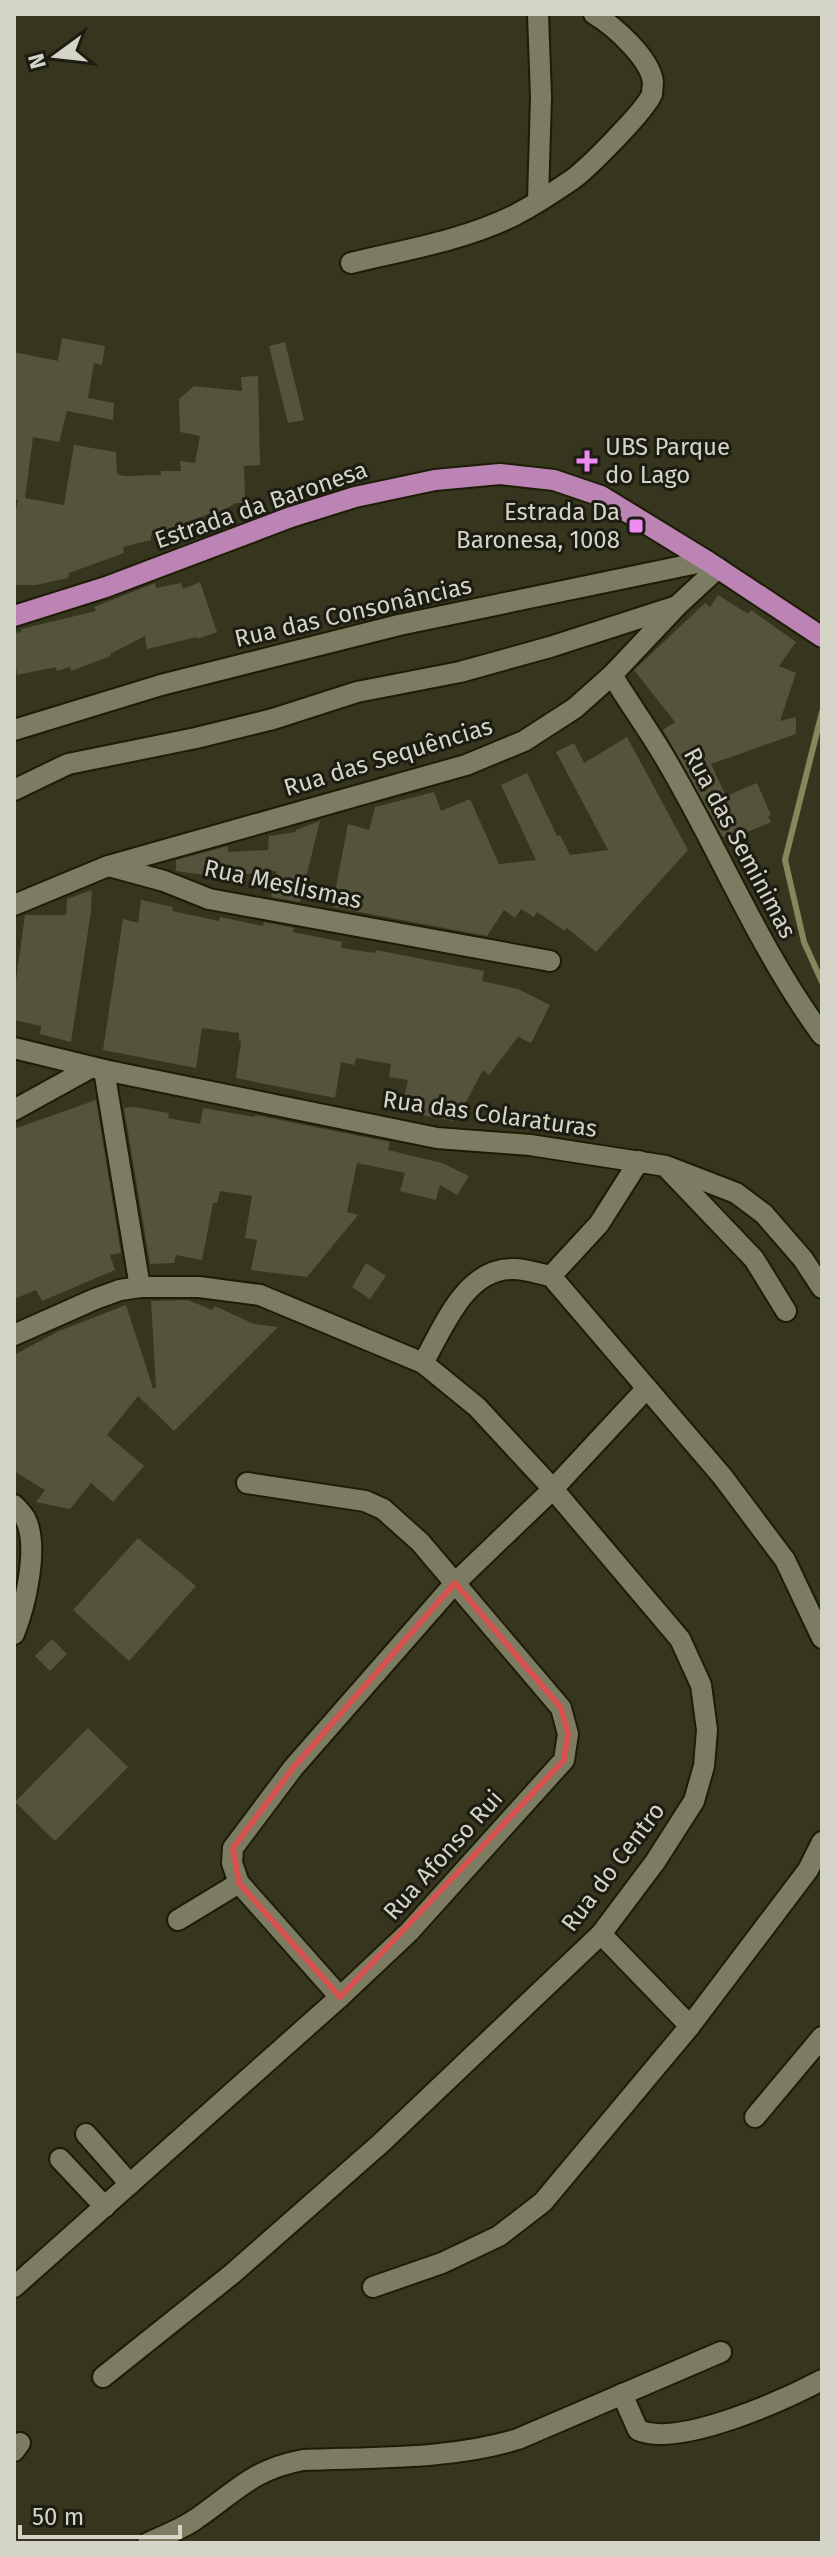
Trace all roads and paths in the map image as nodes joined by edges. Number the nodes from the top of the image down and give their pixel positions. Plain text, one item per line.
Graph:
1 (538, 14) edge
2 (594, 14) edge
3 (538, 200) junction
4 (351, 263) dead end
5 (713, 564) junction
6 (678, 605) junction
7 (14, 616) edge
8 (822, 637) edge
9 (612, 675) junction
10 (14, 730) edge
11 (14, 790) edge
12 (108, 866) junction
13 (14, 905) edge
14 (550, 961) dead end
15 (822, 1035) edge
16 (14, 1048) edge
17 (98, 1069) junction
18 (14, 1110) edge
19 (639, 1161) junction
20 (666, 1166) junction
21 (551, 1276) junction
22 (140, 1287) junction
23 (822, 1288) edge
24 (786, 1311) dead end
25 (14, 1335) edge
26 (423, 1363) junction
27 (647, 1388) junction
28 (247, 1483) dead end
29 (553, 1489) junction
30 (14, 1505) edge
31 (455, 1583) junction
32 (14, 1634) edge
33 (822, 1638) edge
34 (822, 1842) edge
35 (239, 1883) junction
36 (178, 1920) dead end
37 (601, 1934) junction
38 (340, 1997) junction
39 (690, 2026) junction
40 (822, 2037) edge
41 (755, 2117) dead end
42 (86, 2134) dead end
43 (60, 2159) dead end
44 (130, 2184) junction
45 (105, 2207) junction
46 (14, 2287) edge
47 (373, 2287) dead end
48 (721, 2352) dead end
49 (103, 2377) dead end
50 (822, 2380) edge
51 (622, 2394) junction
52 (148, 2543) edge

1 - 3 street
2 - 3 street
3 - 4 street
5 - 6 street, Rua das Sequências
5 - 7 main road, Estrada da Baronesa
5 - 8 main road, Estrada da Baronesa
5 - 10 street, Rua das Consonâncias
6 - 9 street, Rua das Sequências
6 - 11 street
9 - 12 street, Rua das Sequências
9 - 15 street, Rua das Seminimas
12 - 13 street
12 - 14 street, Rua Meslismas
16 - 17 street, Rua das Colaraturas
17 - 18 street
17 - 19 street, Rua das Colaraturas
17 - 22 street
19 - 20 street, Rua das Colaraturas
19 - 21 street
20 - 23 street, Rua das Colaraturas
20 - 24 street
21 - 26 street
21 - 27 street
22 - 25 street, Rua do Centro
22 - 26 street, Rua do Centro
26 - 29 street, Rua do Centro
27 - 29 street
27 - 33 street
28 - 31 street, Rua Afonso Rui
29 - 31 street
29 - 37 street, Rua do Centro
30 - 32 street
31 - 35 street
31 - 38 street, Rua Afonso Rui
34 - 39 street
35 - 36 street
35 - 38 street
37 - 39 street
37 - 49 street, Rua do Centro
38 - 44 street, Rua Afonso Rui
39 - 47 street
40 - 41 street
42 - 44 street
43 - 45 street
44 - 45 street, Rua Afonso Rui
45 - 46 street, Rua Afonso Rui
48 - 51 street
50 - 51 street
51 - 52 street

